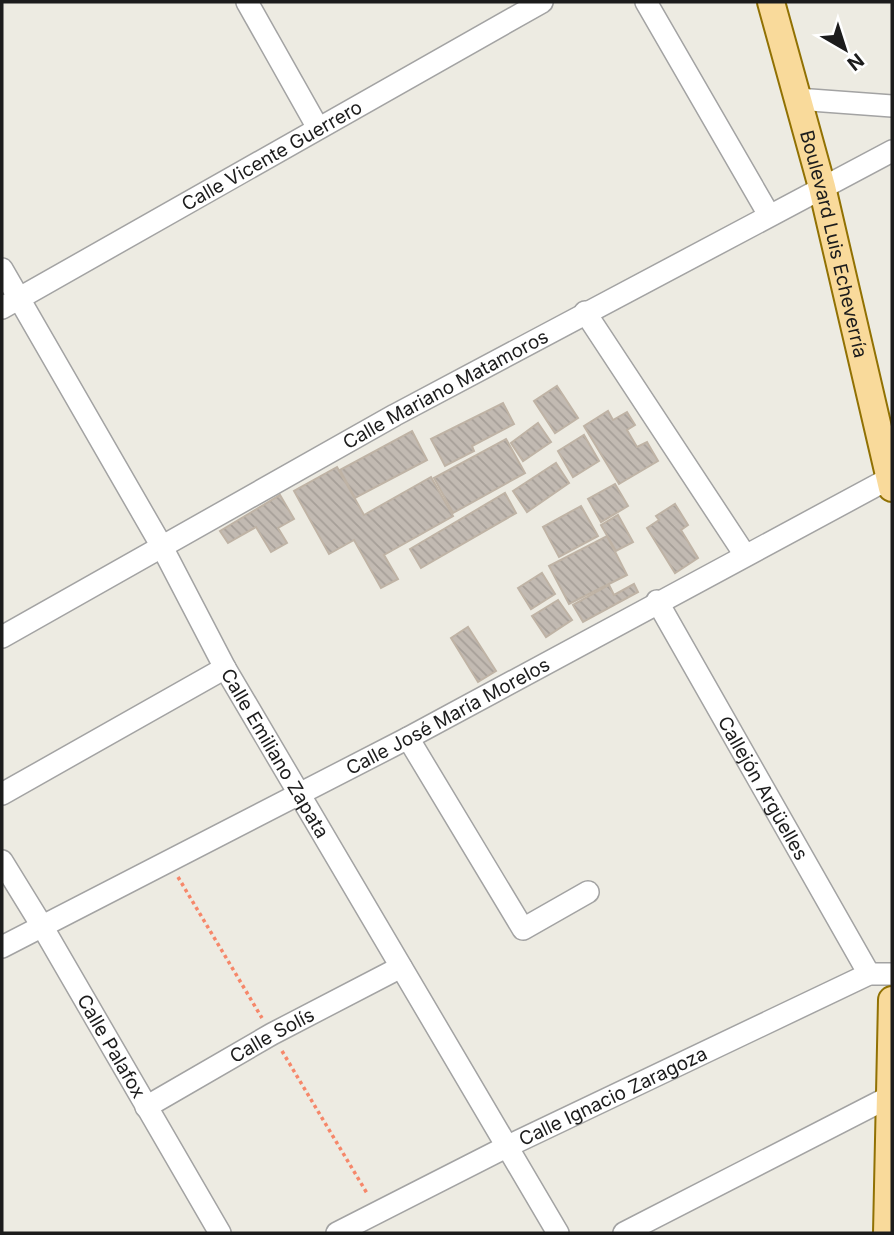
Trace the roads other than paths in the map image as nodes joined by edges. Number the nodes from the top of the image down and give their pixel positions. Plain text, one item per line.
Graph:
1 (247, 2) edge
2 (542, 2) edge
3 (646, 2) edge
4 (771, 2) edge
5 (797, 99) junction
6 (892, 106) edge
7 (318, 128) junction
8 (892, 151) edge
9 (822, 187) junction
10 (769, 215) junction
11 (2, 269) edge
12 (10, 303) edge
13 (585, 312) junction
14 (892, 481) edge
15 (161, 545) junction
16 (745, 555) junction
17 (657, 601) junction
18 (2, 637) edge
19 (225, 668) junction
20 (408, 738) junction
21 (300, 793) junction
22 (2, 794) edge
23 (2, 861) edge
24 (588, 892) dead end
25 (43, 926) junction
26 (2, 947) edge
27 (401, 967) junction
28 (869, 974) junction
29 (892, 974) edge
30 (892, 1000) edge
31 (891, 1096) edge
32 (146, 1107) junction
33 (506, 1147) junction
34 (220, 1233) edge
35 (337, 1233) edge
36 (558, 1233) edge
37 (625, 1233) edge
38 (887, 1233) edge

1 - 7 street
2 - 7 street, Calle Vicente Guerrero
3 - 10 street
4 - 5 main road, Boulevard Luis Echeverría
5 - 6 street
5 - 9 main road, Boulevard Luis Echeverría
7 - 12 street, Calle Vicente Guerrero
8 - 9 street, Calle Mariano Matamoros
9 - 10 street, Calle Mariano Matamoros
9 - 14 main road, Boulevard Luis Echeverría
10 - 13 street, Calle Mariano Matamoros
11 - 12 street, Calle Emiliano Zapata
12 - 15 street, Calle Emiliano Zapata
13 - 15 street, Calle Mariano Matamoros
13 - 16 street
14 - 16 street, Calle José María Morelos
15 - 18 street, Calle Mariano Matamoros
15 - 19 street, Calle Emiliano Zapata
16 - 17 street, Calle José María Morelos
17 - 20 street, Calle José María Morelos
17 - 28 street, Callejón Argüelles
19 - 21 street, Calle Emiliano Zapata
19 - 22 street
20 - 21 street, Calle José María Morelos
20 - 24 street
21 - 25 street, Calle José María Morelos
21 - 27 street, Calle Emiliano Zapata
23 - 25 street, Calle Palafox
25 - 26 street, Calle José María Morelos
25 - 32 street, Calle Palafox
27 - 32 street, Calle Solís
27 - 33 street, Calle Emiliano Zapata
28 - 29 street, Calle Ignacio Zaragoza
28 - 33 street, Calle Ignacio Zaragoza
30 - 31 main road
31 - 37 street
31 - 38 main road
32 - 34 street, Calle Palafox
33 - 35 street, Calle Ignacio Zaragoza
33 - 36 street, Calle Emiliano Zapata

